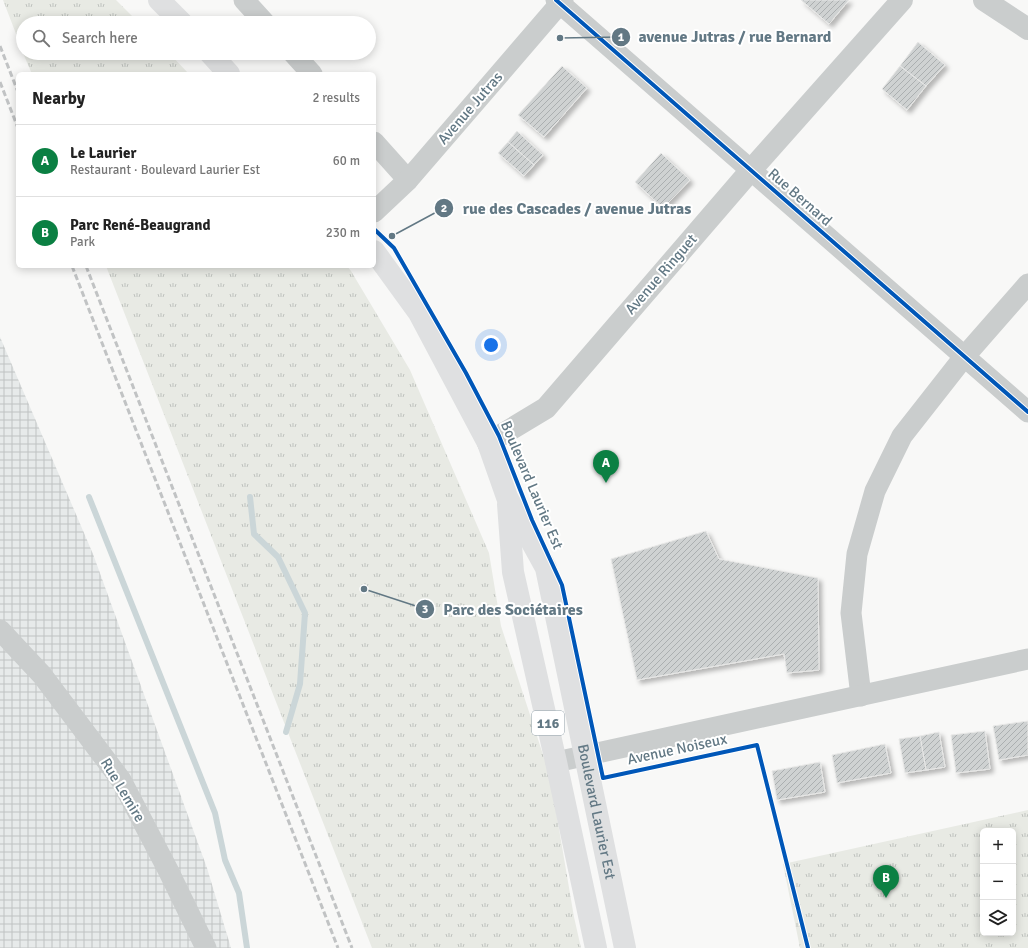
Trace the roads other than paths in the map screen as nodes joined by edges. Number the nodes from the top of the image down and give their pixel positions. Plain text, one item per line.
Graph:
1 (159, 0) edge
2 (244, 0) edge
3 (902, 0) edge
4 (984, 0) edge
5 (560, 1) edge
6 (175, 16) edge
7 (259, 16) edge
8 (1028, 29) edge
9 (216, 60) edge
10 (299, 60) edge
11 (227, 72) edge
12 (310, 72) edge
13 (376, 144) edge
14 (751, 170) junction
15 (408, 180) junction
16 (376, 210) edge
17 (376, 254) edge
18 (1028, 284) edge
19 (964, 356) junction
20 (1028, 412) edge
21 (488, 443) junction
22 (507, 497) junction
23 (0, 630) edge
24 (1028, 658) edge
25 (861, 696) junction
26 (586, 755) junction
27 (556, 762) junction
28 (206, 948) edge
29 (596, 948) edge
30 (625, 948) edge

1 - 6 main road
2 - 7 street
3 - 14 street, Avenue Ringuet
4 - 8 street
5 - 14 street, Rue Bernard
5 - 15 street, Avenue Jutras
9 - 11 main road
10 - 12 street
13 - 15 street
14 - 19 street, Rue Bernard
14 - 21 street, Avenue Ringuet
15 - 16 street, Avenue Jutras
17 - 21 main road, Boulevard Laurier Est / 116
18 - 19 street
19 - 20 street, Rue Bernard
19 - 25 street
21 - 22 main road, Boulevard Laurier Est / 116
22 - 26 main road, Boulevard Laurier Est / 116
22 - 27 main road, Boulevard Laurier Est / 116
23 - 28 street, Rue Lemire
24 - 25 street, Avenue Noiseux
25 - 26 street, Avenue Noiseux
26 - 27 street, Avenue Noiseux
26 - 30 main road, Boulevard Laurier Est / 116
27 - 29 main road, Boulevard Laurier Est / 116

